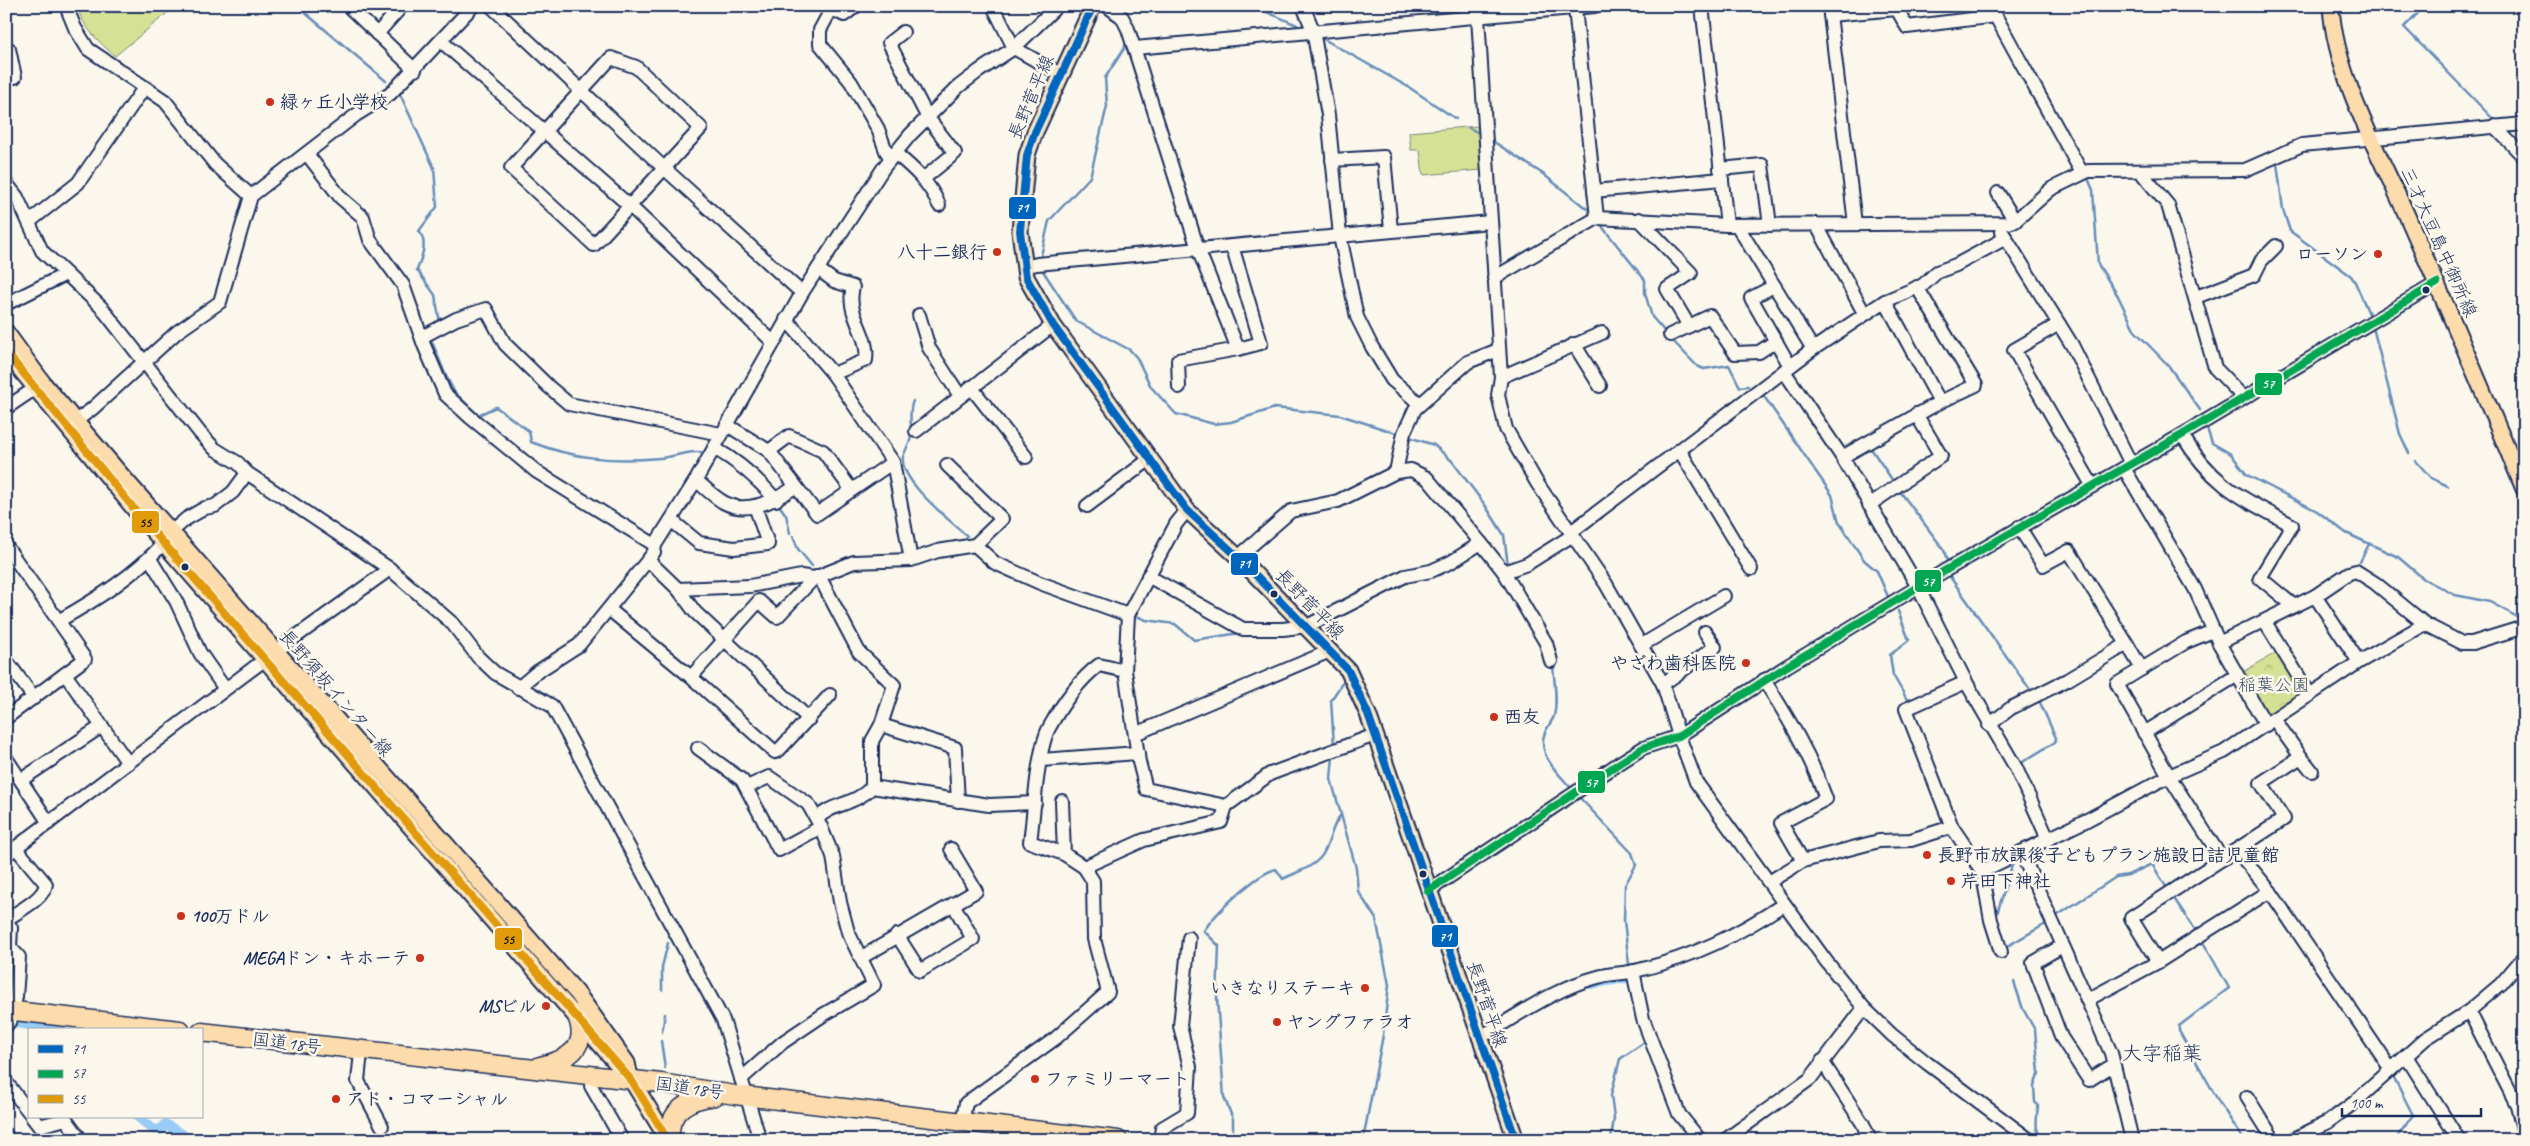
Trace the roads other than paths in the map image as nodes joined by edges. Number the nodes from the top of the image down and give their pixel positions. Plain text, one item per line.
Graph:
1 (66, 6) edge
2 (348, 6) edge
3 (402, 6) edge
4 (473, 6) edge
5 (491, 6) edge
6 (856, 6) edge
7 (993, 6) edge
8 (1057, 6) edge
9 (1093, 6) edge
10 (1107, 6) edge
11 (1303, 6) edge
12 (1594, 6) edge
13 (1702, 6) edge
14 (2331, 6) edge
15 (832, 8) edge
16 (1575, 8) junction
17 (1829, 11) edge
18 (1993, 11) edge
19 (1476, 12) edge
20 (1313, 30) junction
21 (903, 32) dead end
22 (377, 34) junction
23 (441, 41) junction
24 (7, 45) edge
25 (1014, 48) junction
26 (1135, 48) junction
27 (415, 70) junction
28 (1060, 74) junction
29 (15, 77) dead end
30 (144, 88) junction
31 (580, 90) junction
32 (928, 118) junction
33 (2524, 124) edge
34 (2494, 126) junction
35 (545, 130) junction
36 (2373, 140) junction
37 (308, 154) junction
38 (893, 156) junction
39 (2524, 157) edge
40 (1332, 160) junction
41 (664, 168) junction
42 (2140, 170) junction
43 (2085, 172) junction
44 (1721, 174) junction
45 (923, 179) junction
46 (6, 182) edge
47 (1594, 191) junction
48 (1998, 193) dead end
49 (251, 196) junction
50 (939, 206) dead end
51 (631, 207) junction
52 (1597, 218) junction
53 (1639, 219) junction
54 (29, 222) junction
55 (1490, 222) junction
56 (2015, 222) junction
57 (1997, 223) junction
58 (1770, 224) junction
59 (1816, 224) junction
60 (1855, 224) junction
61 (1732, 225) junction
62 (1391, 230) junction
63 (1340, 236) junction
64 (2006, 238) junction
65 (1232, 246) junction
66 (2276, 246) dead end
67 (1198, 250) junction
68 (1034, 265) junction
69 (818, 269) junction
70 (66, 274) junction
71 (1494, 278) junction
72 (2437, 283) junction
73 (1774, 286) junction
74 (1917, 287) junction
75 (802, 292) junction
76 (2196, 297) junction
77 (1885, 302) junction
78 (6, 304) edge
79 (1864, 313) junction
80 (919, 315) dead end
81 (786, 319) junction
82 (2059, 324) junction
83 (1053, 325) junction
84 (1689, 326) junction
85 (6, 332) edge
86 (1602, 333) dead end
87 (1670, 335) dead end
88 (422, 337) junction
89 (773, 342) junction
90 (1776, 342) junction
91 (1574, 344) junction
92 (1238, 349) junction
93 (1814, 349) junction
94 (1498, 350) junction
95 (6, 352) edge
96 (144, 362) junction
97 (1787, 368) junction
98 (833, 374) junction
99 (1501, 377) junction
100 (39, 386) junction
101 (1600, 386) dead end
102 (971, 387) junction
103 (1179, 387) dead end
104 (960, 396) junction
105 (2243, 398) junction
106 (1940, 402) junction
107 (1420, 404) junction
108 (6, 408) edge
109 (1916, 414) junction
110 (71, 424) junction
111 (724, 430) junction
112 (916, 431) dead end
113 (2182, 435) junction
114 (714, 448) junction
115 (769, 451) junction
116 (1680, 451) junction
117 (1842, 456) junction
118 (1026, 458) dead end
119 (1150, 459) junction
120 (892, 462) junction
121 (947, 465) dead end
122 (2128, 466) junction
123 (1396, 472) junction
124 (247, 473) junction
125 (696, 480) junction
126 (2092, 485) junction
127 (795, 487) junction
128 (851, 489) junction
129 (2524, 489) edge
130 (776, 500) junction
131 (1870, 505) junction
132 (755, 506) junction
133 (1087, 506) dead end
134 (1187, 510) junction
135 (671, 520) junction
136 (2019, 527) junction
137 (1572, 533) junction
138 (167, 537) junction
139 (1481, 543) junction
140 (655, 545) junction
141 (976, 545) junction
142 (6, 546) edge
143 (1238, 557) junction
144 (150, 559) junction
145 (648, 560) junction
146 (911, 560) junction
147 (390, 569) junction
148 (1752, 569) dead end
149 (1504, 572) junction
150 (1148, 576) junction
151 (817, 577) junction
152 (1918, 587) junction
153 (678, 589) junction
154 (1724, 596) dead end
155 (2315, 596) junction
156 (2294, 606) junction
157 (610, 610) junction
158 (1128, 615) junction
159 (60, 620) junction
160 (2265, 622) junction
161 (2425, 624) junction
162 (1307, 626) junction
163 (2213, 631) junction
164 (2522, 631) edge
165 (1705, 632) dead end
166 (724, 640) junction
167 (2218, 643) junction
168 (2127, 644) junction
169 (1642, 645) junction
170 (1330, 651) junction
171 (270, 656) junction
172 (6, 660) edge
173 (1551, 661) dead end
174 (2359, 662) junction
175 (2142, 669) junction
176 (1125, 671) junction
177 (65, 674) junction
178 (2236, 676) junction
179 (691, 677) junction
180 (1764, 680) junction
181 (1966, 682) junction
182 (1663, 684) junction
183 (518, 688) junction
184 (225, 690) junction
185 (2310, 695) junction
186 (830, 696) dead end
187 (34, 698) junction
188 (6, 718) edge
189 (808, 719) junction
190 (2270, 722) junction
191 (881, 725) junction
192 (1989, 725) junction
193 (102, 726) junction
194 (2144, 733) junction
195 (1135, 734) junction
196 (1376, 735) junction
197 (1678, 736) junction
198 (698, 748) dead end
199 (1138, 752) junction
200 (2301, 757) junction
201 (6, 758) edge
202 (1041, 760) junction
203 (128, 763) junction
204 (2312, 771) dead end
205 (2168, 776) junction
206 (21, 780) junction
207 (747, 787) junction
208 (872, 787) junction
209 (958, 801) junction
210 (1062, 801) dead end
211 (1035, 803) junction
212 (1226, 806) junction
213 (49, 822) junction
214 (819, 823) junction
215 (1952, 827) junction
216 (2048, 839) junction
217 (950, 849) dead end
218 (11, 851) edge
219 (2237, 851) junction
220 (2022, 852) junction
221 (1064, 854) junction
222 (2222, 859) junction
223 (1803, 861) junction
224 (1084, 866) junction
225 (1982, 871) junction
226 (1769, 882) junction
227 (1428, 891) junction
228 (2270, 891) junction
229 (953, 904) junction
230 (1784, 904) junction
231 (6, 920) edge
232 (897, 935) junction
233 (1189, 938) dead end
234 (2062, 946) junction
235 (2001, 952) dead end
236 (862, 957) junction
237 (2524, 957) edge
238 (2158, 962) junction
239 (1633, 971) junction
240 (2086, 1000) junction
241 (1864, 1008) junction
242 (2469, 1011) junction
243 (576, 1014) junction
244 (9, 1015) edge
245 (157, 1028) edge
246 (202, 1032) edge
247 (1479, 1038) junction
248 (360, 1052) junction
249 (2406, 1056) junction
250 (1822, 1061) junction
251 (2113, 1065) junction
252 (522, 1068) junction
253 (2390, 1068) junction
254 (632, 1080) junction
255 (6, 1082) edge
256 (591, 1086) dead end
257 (741, 1090) junction
258 (2247, 1097) dead end
259 (28, 1111) edge
260 (33, 1118) edge
261 (375, 1121) dead end
262 (962, 1122) junction
263 (2524, 1133) edge
264 (1161, 1134) dead end
265 (81, 1140) edge
266 (622, 1140) edge
267 (669, 1140) edge
268 (760, 1140) edge
269 (1118, 1140) edge
270 (1516, 1140) edge
271 (1700, 1140) edge
272 (1725, 1140) edge
273 (1870, 1140) edge
274 (2030, 1140) edge
275 (2132, 1140) edge
276 (2274, 1140) edge
277 (2292, 1140) edge
278 (2459, 1140) edge

1 - 30 street
2 - 22 street
3 - 22 street
4 - 23 street
5 - 31 street
6 - 15 street
7 - 25 street
8 - 25 street
9 - 28 main road, 長野菅平線
10 - 26 street
11 - 20 street
12 - 16 street
13 - 44 street
14 - 36 main road, 三才大豆島中御所線
15 - 38 street
16 - 19 street
16 - 47 street
17 - 18 street
17 - 60 street
18 - 43 street
19 - 20 street
19 - 55 street
20 - 26 street
20 - 40 street
21 - 32 street
22 - 27 street
23 - 27 street
23 - 35 street
24 - 29 street
25 - 28 street
25 - 32 street
26 - 67 street
27 - 37 street
28 - 68 main road, 長野菅平線
30 - 49 street
30 - 54 street
31 - 35 street
31 - 41 street
31 - 41 street
32 - 38 street
32 - 45 street
33 - 34 street
34 - 36 street
34 - 39 street
35 - 51 street
35 - 51 street
36 - 42 street
36 - 72 main road, 三才大豆島中御所線
37 - 49 street
37 - 88 street
38 - 45 street
38 - 69 street
40 - 62 street
40 - 63 street
41 - 51 street
41 - 75 street
42 - 43 street
42 - 76 street
43 - 56 street
44 - 47 street
44 - 58 street
44 - 61 street
45 - 50 street
46 - 54 street
47 - 52 street
48 - 56 street
49 - 96 street
51 - 89 street
52 - 53 street
52 - 71 street
53 - 61 street
53 - 84 street
54 - 70 street
55 - 62 street
55 - 71 street
56 - 57 street
57 - 60 street
57 - 64 street
58 - 59 street
58 - 61 street
59 - 60 street
59 - 79 street
61 - 73 street
62 - 63 street
63 - 65 street
63 - 107 street
64 - 74 street
64 - 82 street
65 - 67 street
65 - 92 street
66 - 76 street
67 - 68 street
67 - 92 street
68 - 83 main road, 長野菅平線
69 - 75 street
69 - 98 street
70 - 78 street
70 - 96 street
71 - 94 street
72 - 105 street
72 - 129 main road, 三才大豆島中御所線
73 - 90 street
73 - 93 street
74 - 77 street
74 - 106 street
75 - 81 street
76 - 105 street
77 - 79 street
77 - 106 street
79 - 93 street
80 - 104 street
81 - 89 street
81 - 98 street
82 - 122 street
82 - 126 street
83 - 102 street
83 - 119 main road, 長野菅平線
84 - 87 street
84 - 90 street
85 - 100 main road, 長野須坂インター線
86 - 91 street
88 - 111 street
88 - 140 street
89 - 111 street
90 - 97 street
91 - 99 street
91 - 101 street
92 - 103 street
93 - 97 street
94 - 99 street
94 - 107 street
95 - 100 main road, 長野須坂インター線
96 - 110 street
96 - 124 street
97 - 116 street
97 - 117 street
98 - 120 street
99 - 137 street
100 - 108 street
100 - 110 main road, 長野須坂インター線
102 - 104 street
102 - 118 street
104 - 112 street
105 - 113 street
106 - 109 street
107 - 123 street
109 - 117 street
109 - 131 street
110 - 138 main road, 長野須坂インター線
111 - 114 street
111 - 115 street
113 - 122 street
113 - 156 street
114 - 125 street
114 - 130 street
115 - 127 street
115 - 128 street
116 - 137 street
116 - 148 street
117 - 131 street
119 - 133 street
119 - 134 main road, 長野菅平線
120 - 128 street
120 - 146 street
121 - 141 street
122 - 126 street
122 - 163 street
123 - 139 street
123 - 143 street
124 - 138 street
124 - 147 street
125 - 132 street
125 - 135 street
126 - 136 street
127 - 128 street
127 - 130 street
130 - 132 street
131 - 152 street
132 - 135 street
134 - 143 main road, 長野菅平線
134 - 150 street
135 - 140 street
136 - 152 street
136 - 168 street
137 - 149 street
137 - 169 street
138 - 144 street
138 - 171 main road, 長野須坂インター線
139 - 149 street
139 - 162 street
140 - 145 street
141 - 146 street
141 - 158 street
142 - 159 street
143 - 162 main road, 長野菅平線
144 - 159 street
144 - 184 street
145 - 153 street
145 - 157 street
146 - 151 street
147 - 171 street
147 - 183 street
149 - 173 street
150 - 158 street
150 - 162 street
151 - 153 street
151 - 166 street
151 - 191 street
152 - 180 street
152 - 181 street
153 - 166 street
154 - 169 street
155 - 156 street
155 - 161 street
155 - 174 street
156 - 160 street
157 - 179 street
157 - 183 street
158 - 176 street
159 - 177 street
160 - 167 street
160 - 185 street
161 - 164 street
161 - 174 street
162 - 170 main road, 長野菅平線
163 - 167 street
163 - 175 street
165 - 182 street
166 - 179 street
166 - 189 street
167 - 178 street
168 - 175 street
168 - 192 street
169 - 182 street
170 - 195 street
170 - 196 main road, 長野菅平線
171 - 184 street
171 - 243 main road, 長野須坂インター線
171 - 254 main road, 長野須坂インター線
172 - 187 street
174 - 185 street
175 - 194 street
176 - 195 street
176 - 202 street
177 - 187 street
177 - 193 street
178 - 190 street
178 - 194 street
179 - 189 street
180 - 197 street
180 - 223 street
181 - 192 street
181 - 215 street
182 - 197 street
183 - 257 street
184 - 203 street
185 - 190 street
186 - 189 street
187 - 188 street
190 - 200 street
190 - 205 street
191 - 208 street
191 - 209 street
192 - 216 street
193 - 203 street
193 - 206 street
194 - 205 street
195 - 199 street
196 - 212 street
196 - 227 main road, 長野菅平線
197 - 226 street
197 - 227 street
198 - 207 street
199 - 202 street
199 - 212 street
200 - 204 street
200 - 219 street
201 - 206 street
202 - 211 street
203 - 213 street
205 - 216 street
205 - 222 street
206 - 213 street
207 - 214 street
207 - 214 street
208 - 209 street
208 - 214 street
209 - 211 street
210 - 221 street
211 - 221 street
212 - 224 street
213 - 218 street
214 - 236 street
215 - 223 street
215 - 225 street
216 - 220 street
217 - 229 street
218 - 231 street
219 - 222 street
219 - 228 street
220 - 225 street
220 - 234 street
221 - 224 street
222 - 238 street
223 - 226 street
224 - 262 street
225 - 235 street
226 - 230 street
227 - 247 main road, 長野菅平線
228 - 238 street
228 - 253 street
229 - 232 street
229 - 232 street
230 - 239 street
230 - 241 street
231 - 244 street
232 - 236 street
233 - 264 street
234 - 240 street
234 - 251 street
236 - 257 street
237 - 242 street
238 - 240 street
239 - 247 street
239 - 271 street
240 - 251 street
241 - 250 street
241 - 274 street
242 - 249 street
242 - 263 street
243 - 252 highway
243 - 254 main road, 長野須坂インター線
244 - 245 highway
246 - 248 highway, 国道18号
247 - 270 main road, 長野菅平線
248 - 252 highway, 国道18号
248 - 261 street
249 - 253 street
249 - 278 street
250 - 272 street
250 - 273 street
251 - 275 street
252 - 254 highway, 国道18号
253 - 277 street
254 - 257 highway, 国道18号
254 - 267 main road, 長野須坂インター線
255 - 259 street
256 - 266 street
257 - 262 highway, 国道18号
257 - 267 highway
257 - 268 street
258 - 276 street
260 - 265 street
262 - 269 highway, 国道18号

